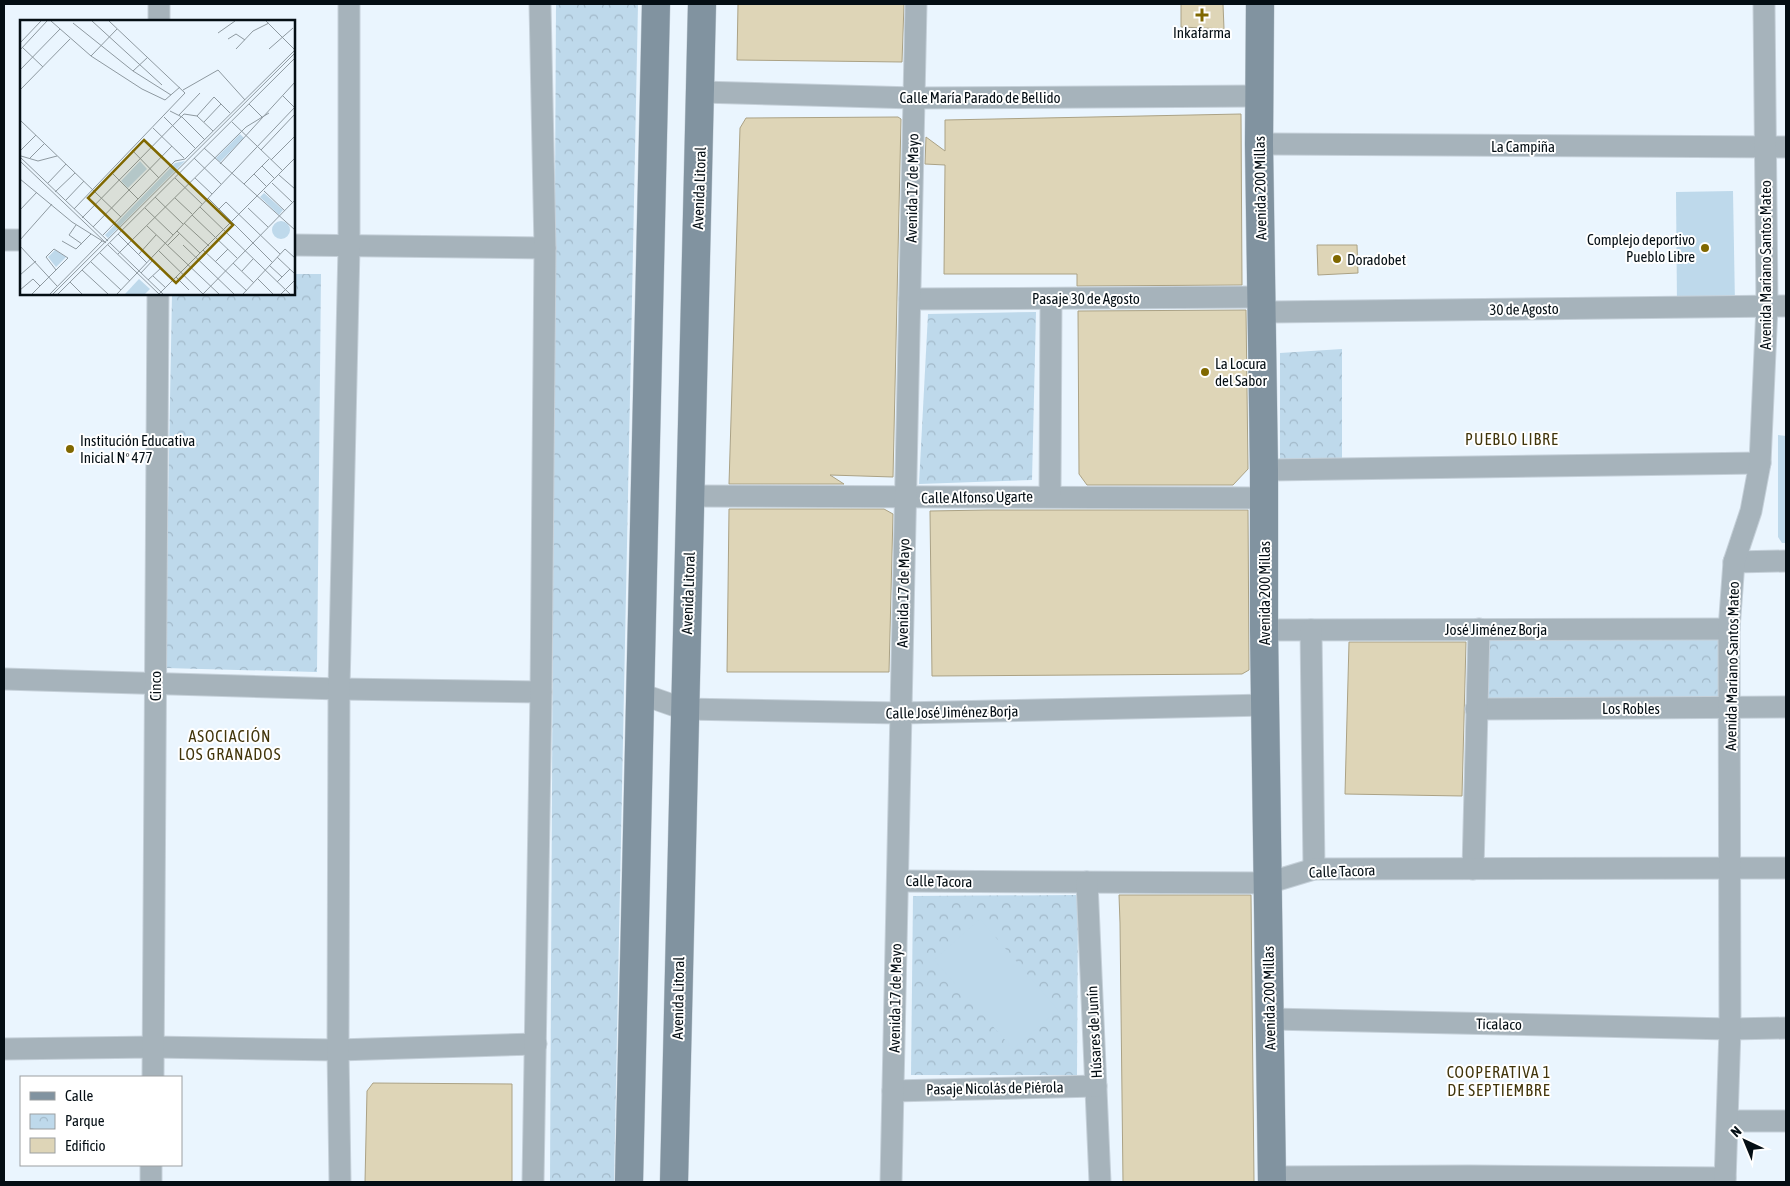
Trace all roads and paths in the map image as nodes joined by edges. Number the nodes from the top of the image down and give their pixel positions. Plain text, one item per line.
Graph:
1 (159, 4) edge
2 (349, 4) edge
3 (540, 4) edge
4 (656, 4) edge
5 (702, 4) edge
6 (916, 4) edge
7 (1260, 4) edge
8 (1764, 4) edge
9 (159, 20) edge
10 (701, 92) junction
11 (1259, 96) junction
12 (914, 98) junction
13 (1259, 144) junction
14 (1776, 147) edge
15 (4, 240) edge
16 (20, 240) edge
17 (295, 245) edge
18 (349, 247) junction
19 (546, 248) junction
20 (158, 295) edge
21 (910, 299) junction
22 (1051, 299) junction
23 (1262, 304) junction
24 (1777, 306) edge
25 (1760, 463) junction
26 (1264, 470) junction
27 (690, 496) junction
28 (1050, 496) junction
29 (905, 498) junction
30 (1264, 498) junction
31 (1786, 561) edge
32 (1734, 562) junction
33 (1479, 628) junction
34 (1729, 629) junction
35 (1264, 630) junction
36 (1311, 630) junction
37 (4, 679) edge
38 (155, 683) junction
39 (339, 689) junction
40 (541, 692) junction
41 (641, 694) junction
42 (1266, 705) junction
43 (1730, 707) junction
44 (1786, 707) edge
45 (1476, 709) junction
46 (684, 710) junction
47 (901, 714) junction
48 (1729, 868) junction
49 (1786, 868) edge
50 (1314, 869) junction
51 (1473, 870) junction
52 (898, 881) junction
53 (1087, 882) junction
54 (1268, 883) junction
55 (1269, 1019) junction
56 (1786, 1028) edge
57 (1730, 1029) junction
58 (536, 1044) junction
59 (153, 1047) junction
60 (4, 1049) edge
61 (338, 1050) junction
62 (153, 1076) edge
63 (1096, 1086) junction
64 (893, 1090) junction
65 (1728, 1120) junction
66 (1786, 1121) edge
67 (151, 1166) edge
68 (1469, 1179) edge
69 (1272, 1180) edge
70 (1311, 1180) edge
71 (1725, 1180) edge
72 (151, 1182) edge
73 (340, 1182) edge
74 (533, 1182) edge
75 (629, 1182) edge
76 (674, 1182) edge
77 (892, 1182) edge
78 (1100, 1182) edge

1 - 9 street
2 - 18 street
3 - 19 street
4 - 41 main road
5 - 10 main road, Avenida Litoral
6 - 12 street, Avenida 17 de Mayo
7 - 11 main road, Avenida 200 Millas
8 - 14 street, Avenida Mariano Santos Mateo
10 - 12 street, Calle María Parado de Bellido
10 - 27 main road, Avenida Litoral
11 - 12 street, Calle María Parado de Bellido
11 - 13 main road, Avenida 200 Millas
12 - 21 street, Avenida 17 de Mayo
13 - 14 street, La Campiña
13 - 23 main road, Avenida 200 Millas
14 - 24 street, Avenida Mariano Santos Mateo
15 - 16 street
17 - 18 street
18 - 19 street
18 - 39 street
19 - 40 street
20 - 38 street, Cinco
21 - 22 street, Pasaje 30 de Agosto
21 - 29 street, Avenida 17 de Mayo
22 - 23 street, Pasaje 30 de Agosto
22 - 28 street
23 - 24 street, 30 de Agosto
23 - 26 main road, Avenida 200 Millas
24 - 25 street, Avenida Mariano Santos Mateo
25 - 26 street
25 - 32 street, Avenida Mariano Santos Mateo
26 - 30 main road, Avenida 200 Millas
27 - 29 street, Calle Alfonso Ugarte
27 - 46 main road, Avenida Litoral
28 - 29 street, Calle Alfonso Ugarte
28 - 30 street, Calle Alfonso Ugarte
29 - 47 street, Avenida 17 de Mayo
30 - 35 main road, Avenida 200 Millas
31 - 32 street
32 - 34 street, Avenida Mariano Santos Mateo
33 - 34 street, José Jiménez Borja
33 - 36 street, José Jiménez Borja
33 - 45 street
34 - 43 street, Avenida Mariano Santos Mateo
35 - 36 street, José Jiménez Borja
35 - 42 main road, Avenida 200 Millas
36 - 50 street
37 - 38 street
38 - 39 street
38 - 59 street, Cinco
39 - 40 street
39 - 61 street
40 - 58 street
41 - 46 street, Calle José Jiménez Borja
41 - 75 main road
42 - 47 street, Calle José Jiménez Borja
42 - 54 main road, Avenida 200 Millas
43 - 44 street, Los Robles
43 - 45 street, Los Robles
43 - 48 street, Avenida Mariano Santos Mateo
45 - 51 street
46 - 47 street, Calle José Jiménez Borja
46 - 76 main road, Avenida Litoral
47 - 52 street, Avenida 17 de Mayo
48 - 49 street, Calle Tacora
48 - 51 street, Calle Tacora
48 - 57 street, Avenida Mariano Santos Mateo
50 - 51 street, Calle Tacora
50 - 54 street, Calle Tacora
52 - 53 street, Calle Tacora
52 - 64 street, Avenida 17 de Mayo
53 - 54 street, Calle Tacora
53 - 63 street, Húsares de Junín
54 - 55 main road, Avenida 200 Millas
55 - 57 street, Ticalaco
55 - 69 main road, Avenida 200 Millas
56 - 57 street, Ticalaco
57 - 65 street, Avenida Mariano Santos Mateo
58 - 61 street
58 - 74 street
59 - 60 street
59 - 61 street
59 - 62 street, Cinco
61 - 73 street
63 - 64 street, Pasaje Nicolás de Piérola
63 - 78 street, Húsares de Junín
64 - 77 street, Avenida 17 de Mayo
65 - 66 street
65 - 71 street, Avenida Mariano Santos Mateo
67 - 72 street
68 - 70 street
68 - 71 street
69 - 70 street

